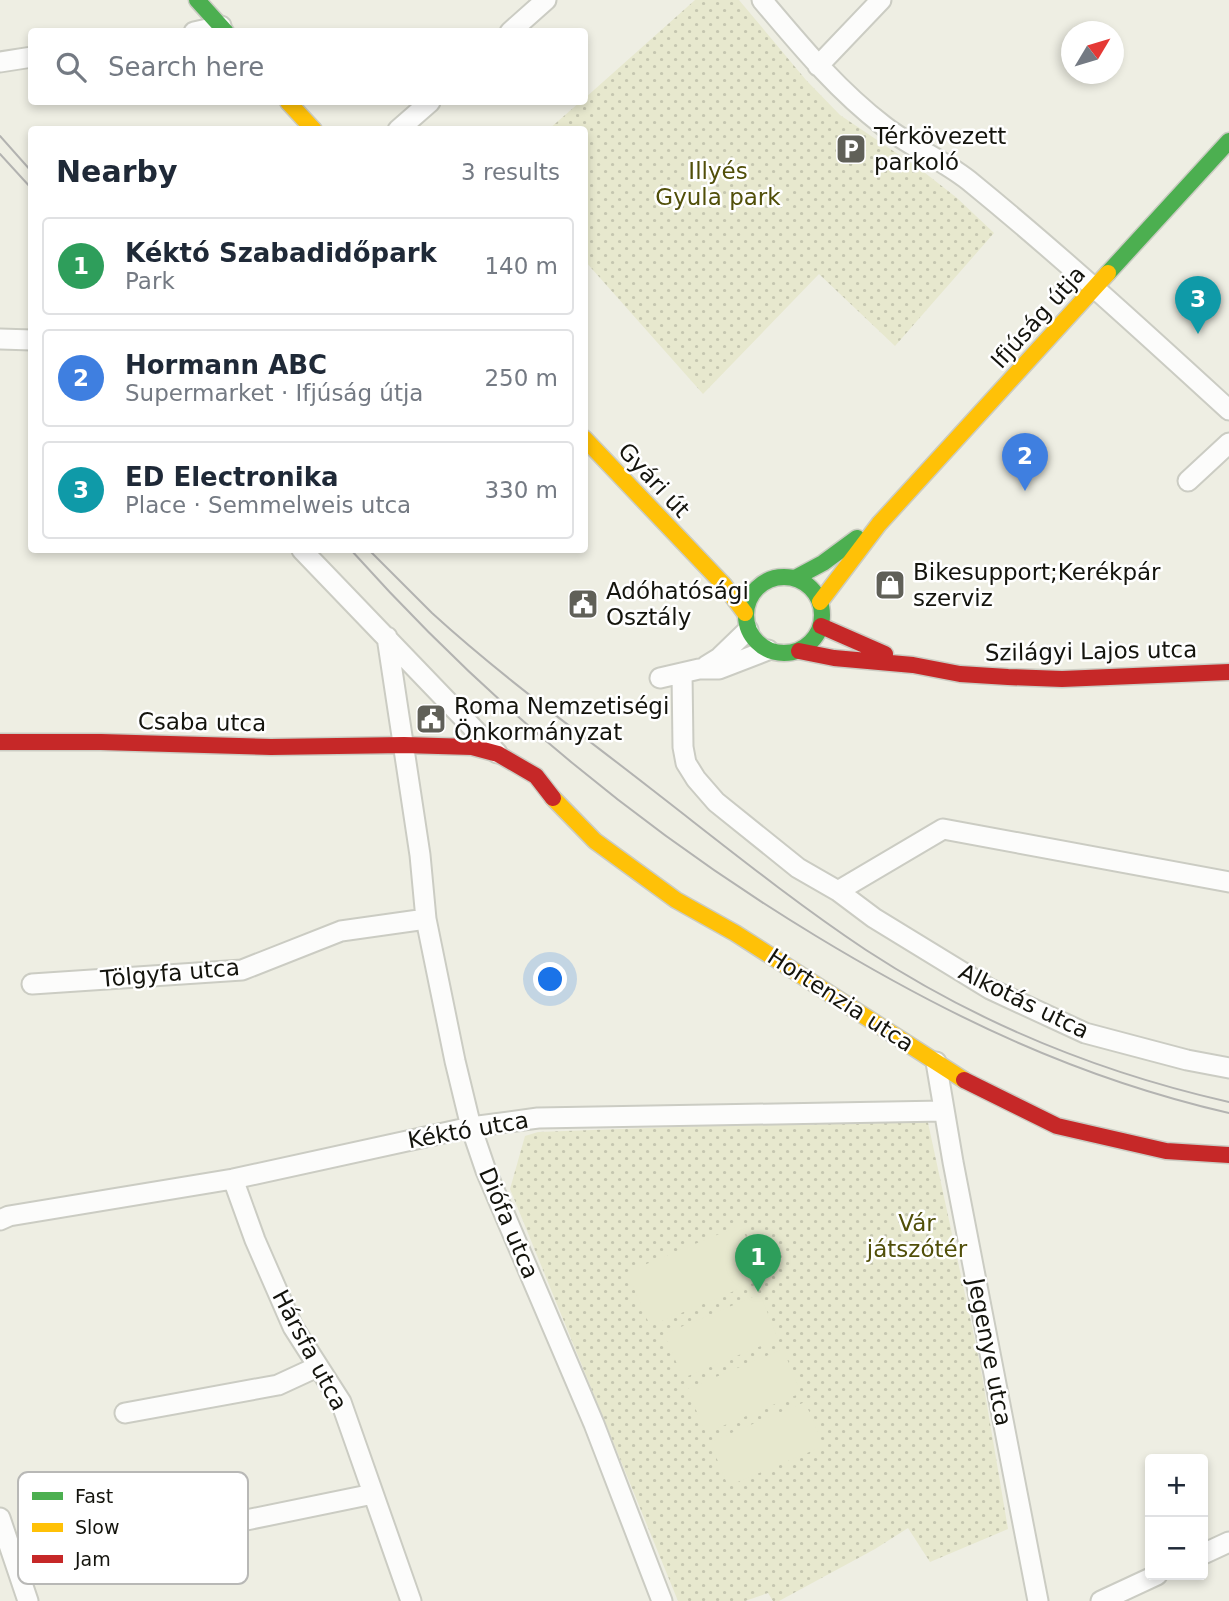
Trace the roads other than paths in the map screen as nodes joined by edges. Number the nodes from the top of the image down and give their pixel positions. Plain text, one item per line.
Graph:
1 (197, 0) edge
2 (545, 0) edge
3 (762, 0) edge
4 (881, 0) edge
5 (222, 28) edge
6 (514, 28) edge
7 (28, 58) edge
8 (0, 62) edge
9 (818, 66) junction
10 (291, 105) edge
11 (427, 105) edge
12 (310, 126) edge
13 (403, 126) edge
14 (1229, 141) edge
15 (1095, 288) junction
16 (0, 339) edge
17 (28, 340) edge
18 (1229, 410) edge
19 (588, 442) edge
20 (1229, 443) edge
21 (1188, 481) dead end
22 (879, 524) junction
23 (692, 552) junction
24 (305, 553) edge
25 (795, 578) junction
26 (764, 581) junction
27 (820, 601) junction
28 (747, 621) junction
29 (821, 626) junction
30 (387, 637) junction
31 (768, 650) junction
32 (799, 650) junction
33 (913, 665) junction
34 (690, 671) junction
35 (1229, 671) edge
36 (660, 678) dead end
37 (0, 742) edge
38 (404, 745) junction
39 (498, 754) junction
40 (1229, 882) edge
41 (838, 891) junction
42 (426, 919) junction
43 (32, 984) dead end
44 (936, 1062) junction
45 (1229, 1068) edge
46 (944, 1111) junction
47 (471, 1127) junction
48 (1229, 1155) edge
49 (233, 1179) junction
50 (0, 1220) edge
51 (317, 1367) junction
52 (125, 1413) dead end
53 (373, 1494) junction
54 (0, 1518) edge
55 (248, 1520) edge
56 (1229, 1542) edge
57 (1208, 1552) edge
58 (18, 1571) edge
59 (1146, 1580) edge
60 (22, 1584) edge
61 (28, 1601) edge
62 (411, 1601) edge
63 (662, 1601) edge
64 (1038, 1601) edge
65 (1101, 1601) edge

1 - 5 street
2 - 6 street
3 - 9 street
4 - 9 street
7 - 8 street
9 - 15 street
10 - 12 street
11 - 13 street
14 - 15 street, Ifjúság útja
15 - 18 street
15 - 22 street, Ifjúság útja
16 - 17 street
19 - 23 street, Gyári út
20 - 21 street
22 - 25 street, Ifjúság útja
22 - 27 street, Ifjúság útja
23 - 26 street, Gyári út
23 - 28 street, Gyári út
24 - 30 street
25 - 26 street
25 - 27 street
26 - 28 street
27 - 29 street
28 - 31 street
28 - 34 street
29 - 32 street
29 - 33 street, Szilágyi Lajos utca
30 - 38 street, Diófa utca
30 - 39 street
31 - 32 street
31 - 34 street
32 - 33 street, Szilágyi Lajos utca
33 - 35 street, Szilágyi Lajos utca
34 - 36 street
34 - 41 street, Alkotás utca
37 - 38 street, Csaba utca
38 - 39 street, Csaba utca
38 - 42 street, Diófa utca
39 - 44 street, Hortenzia utca
40 - 41 street
41 - 45 street, Alkotás utca
42 - 43 street, Tölgyfa utca
42 - 47 street, Diófa utca
44 - 46 street, Jegenye utca
44 - 48 street, Hortenzia utca
46 - 47 street, Kéktó utca
46 - 64 street, Jegenye utca
47 - 49 street, Kéktó utca
47 - 63 street, Diófa utca
49 - 50 street, Kéktó utca
49 - 51 street, Hársfa utca
51 - 52 street
51 - 53 street, Hársfa utca
53 - 55 street
53 - 62 street, Hársfa utca
54 - 58 street
56 - 57 street
59 - 65 street
60 - 61 street

